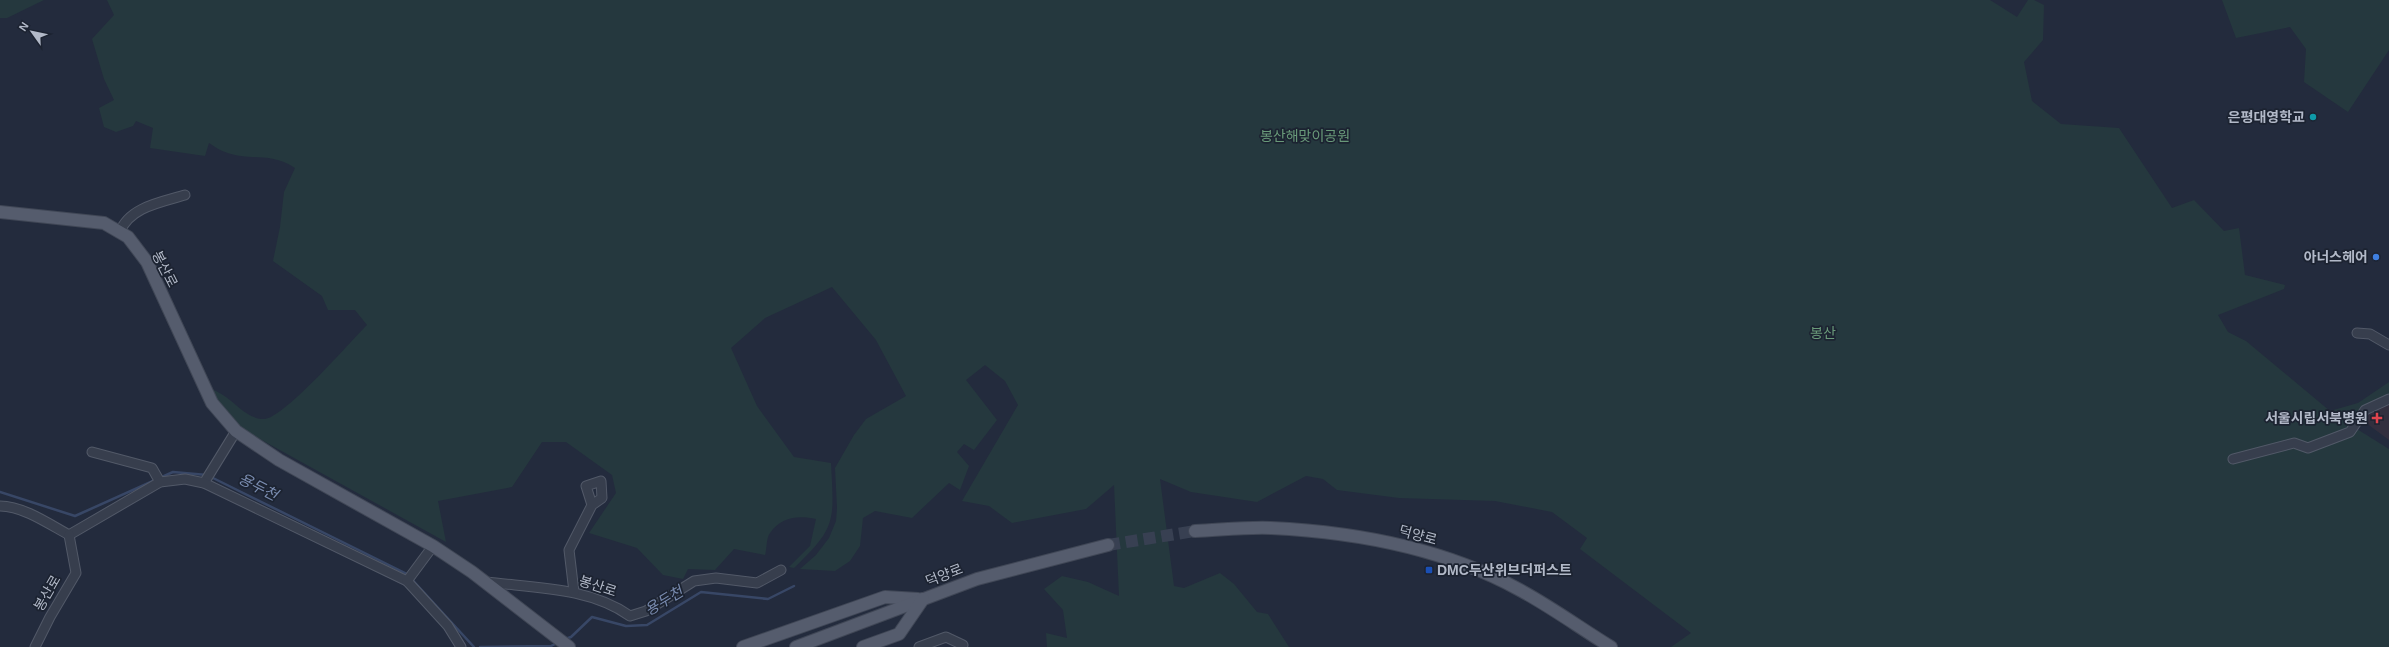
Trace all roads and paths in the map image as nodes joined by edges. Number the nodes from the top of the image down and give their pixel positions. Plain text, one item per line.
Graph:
1 (185, 195) dead end
2 (0, 212) edge
3 (120, 232) junction
4 (2357, 333) dead end
5 (2389, 346) edge
6 (2389, 399) edge
7 (236, 432) junction
8 (92, 452) dead end
9 (2233, 459) dead end
10 (160, 482) junction
11 (204, 483) junction
12 (592, 505) dead end
13 (0, 506) edge
14 (1195, 531) tunnel mouth
15 (69, 535) junction
16 (1108, 545) tunnel mouth
17 (434, 546) junction
18 (781, 570) dead end
19 (407, 581) junction
20 (486, 582) junction
21 (574, 592) junction
22 (924, 599) junction
23 (963, 645) dead end
24 (35, 647) edge
25 (461, 647) edge
26 (569, 647) edge
27 (743, 647) edge
28 (796, 647) edge
29 (863, 647) edge
30 (919, 647) edge
31 (1610, 647) edge

1 - 3 street
2 - 3 main road, 봉산로
3 - 7 main road, 봉산로
4 - 5 street
6 - 9 street
7 - 11 street
7 - 17 main road, 봉산로
8 - 10 street
10 - 11 street
10 - 15 street
11 - 19 street
12 - 21 street
13 - 15 street
14 - 31 main road, 덕양로
15 - 24 street, 봉산로
16 - 22 main road, 덕양로
17 - 19 street
17 - 20 main road, 봉산로
18 - 21 street, 봉산로
19 - 25 street
20 - 21 street, 봉산로
20 - 26 main road, 봉산로
22 - 27 main road
22 - 28 main road, 덕양로
22 - 29 main road
23 - 30 street

